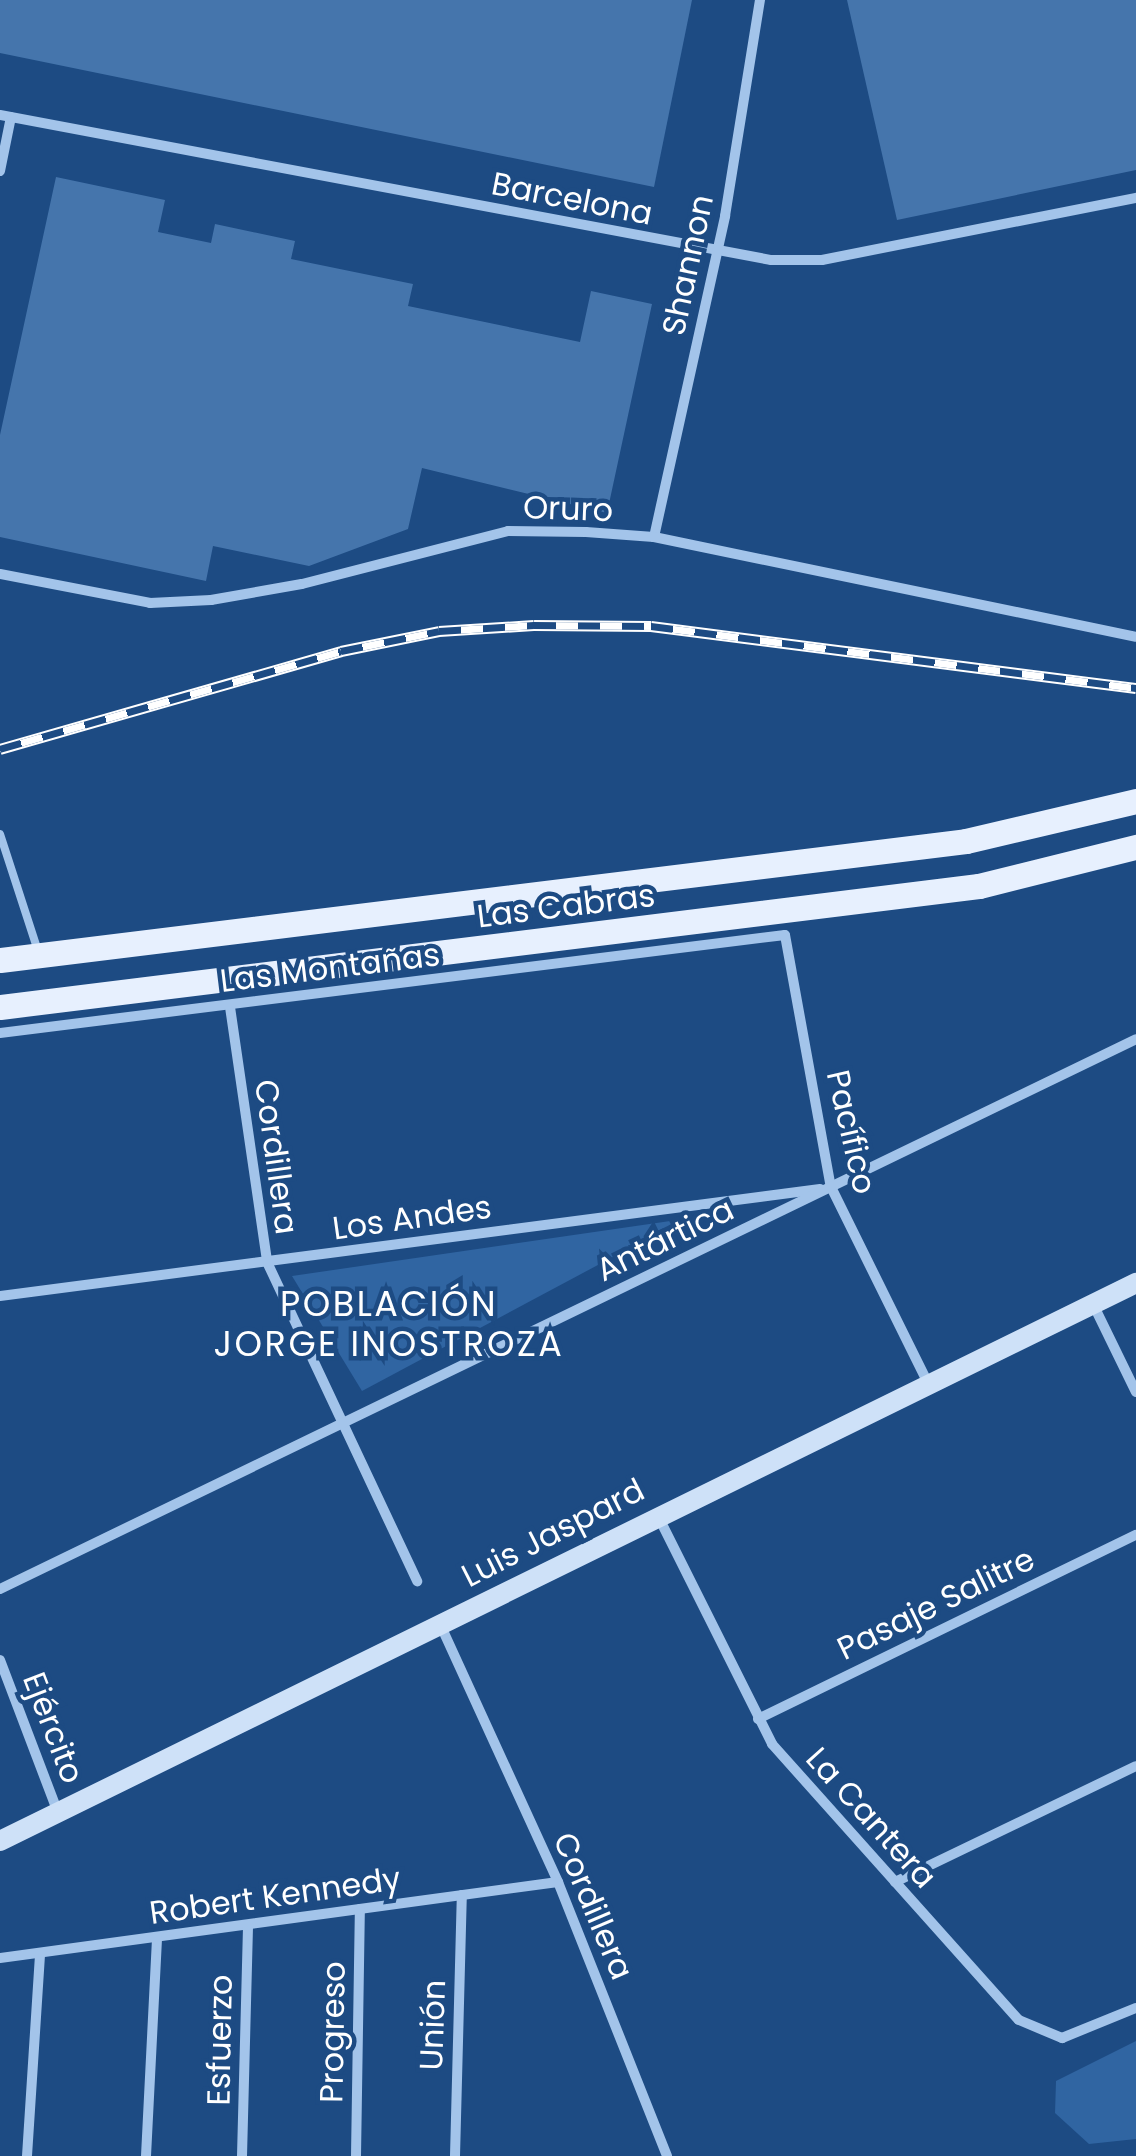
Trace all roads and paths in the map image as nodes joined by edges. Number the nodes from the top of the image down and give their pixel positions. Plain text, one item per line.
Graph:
1 (760, 0) edge
2 (5, 116) edge
3 (0, 171) edge
4 (1136, 198) edge
5 (718, 251) junction
6 (654, 537) junction
7 (0, 574) edge
8 (1136, 637) edge
9 (1136, 801) edge
10 (0, 834) edge
11 (1136, 847) edge
12 (785, 935) joint
13 (39, 956) junction
14 (0, 960) edge
15 (230, 1006) junction
16 (0, 1007) edge
17 (0, 1033) edge
18 (1136, 1039) edge
19 (831, 1187) junction
20 (267, 1262) junction
21 (1136, 1283) edge
22 (0, 1296) edge
23 (1093, 1303) junction
24 (928, 1383) junction
25 (1136, 1392) edge
26 (344, 1424) junction
27 (657, 1514) junction
28 (1136, 1534) edge
29 (417, 1580) dead end
30 (0, 1589) edge
31 (440, 1623) junction
32 (0, 1660) edge
33 (758, 1719) junction
34 (1136, 1766) edge
35 (58, 1813) junction
36 (0, 1841) edge
37 (558, 1882) junction
38 (894, 1882) junction
39 (462, 1895) junction
40 (360, 1909) junction
41 (248, 1925) junction
42 (157, 1938) junction
43 (40, 1952) junction
44 (0, 1958) edge
45 (1136, 2008) edge
46 (27, 2156) edge
47 (146, 2156) edge
48 (242, 2156) edge
49 (356, 2156) edge
50 (455, 2156) edge
51 (667, 2156) edge

1 - 5 street, Shannon
2 - 3 street
2 - 5 street, Barcelona
4 - 5 street, Barcelona
5 - 6 street, Shannon
6 - 7 street, Oruro
6 - 8 street, Oruro
9 - 13 main road, Las Cabras
10 - 13 lane
11 - 16 main road, Las Cabras
12 - 15 street, Las Montañas
12 - 19 street, Pacífico
13 - 14 main road, Las Cabras
15 - 17 street, Las Montañas
15 - 20 street, Cordillera
18 - 19 street, Antártica
19 - 20 street, Los Andes
19 - 24 street, Pacífico
19 - 26 street, Antártica
20 - 22 street, Los Andes
20 - 26 street, Cordillera
21 - 23 street, Luis Jaspard
23 - 24 street, Luis Jaspard
23 - 25 street
24 - 27 street, Luis Jaspard
26 - 29 street, Cordillera
26 - 30 street, Antártica
27 - 31 street, Luis Jaspard
27 - 33 street, La Cantera
28 - 33 street, Pasaje Salitre
31 - 35 street, Luis Jaspard
31 - 37 street, Cordillera
32 - 35 street, Ejército
33 - 38 street, La Cantera
34 - 38 street
35 - 36 street, Luis Jaspard
37 - 39 street, Robert Kennedy
37 - 51 street, Cordillera
38 - 45 street, La Cantera
39 - 40 street, Robert Kennedy
39 - 50 street, Unión
40 - 41 street, Robert Kennedy
40 - 49 street, Progreso
41 - 42 street, Robert Kennedy
41 - 48 street, Esfuerzo
42 - 43 street, Robert Kennedy
42 - 47 street
43 - 44 street, Robert Kennedy
43 - 46 street

